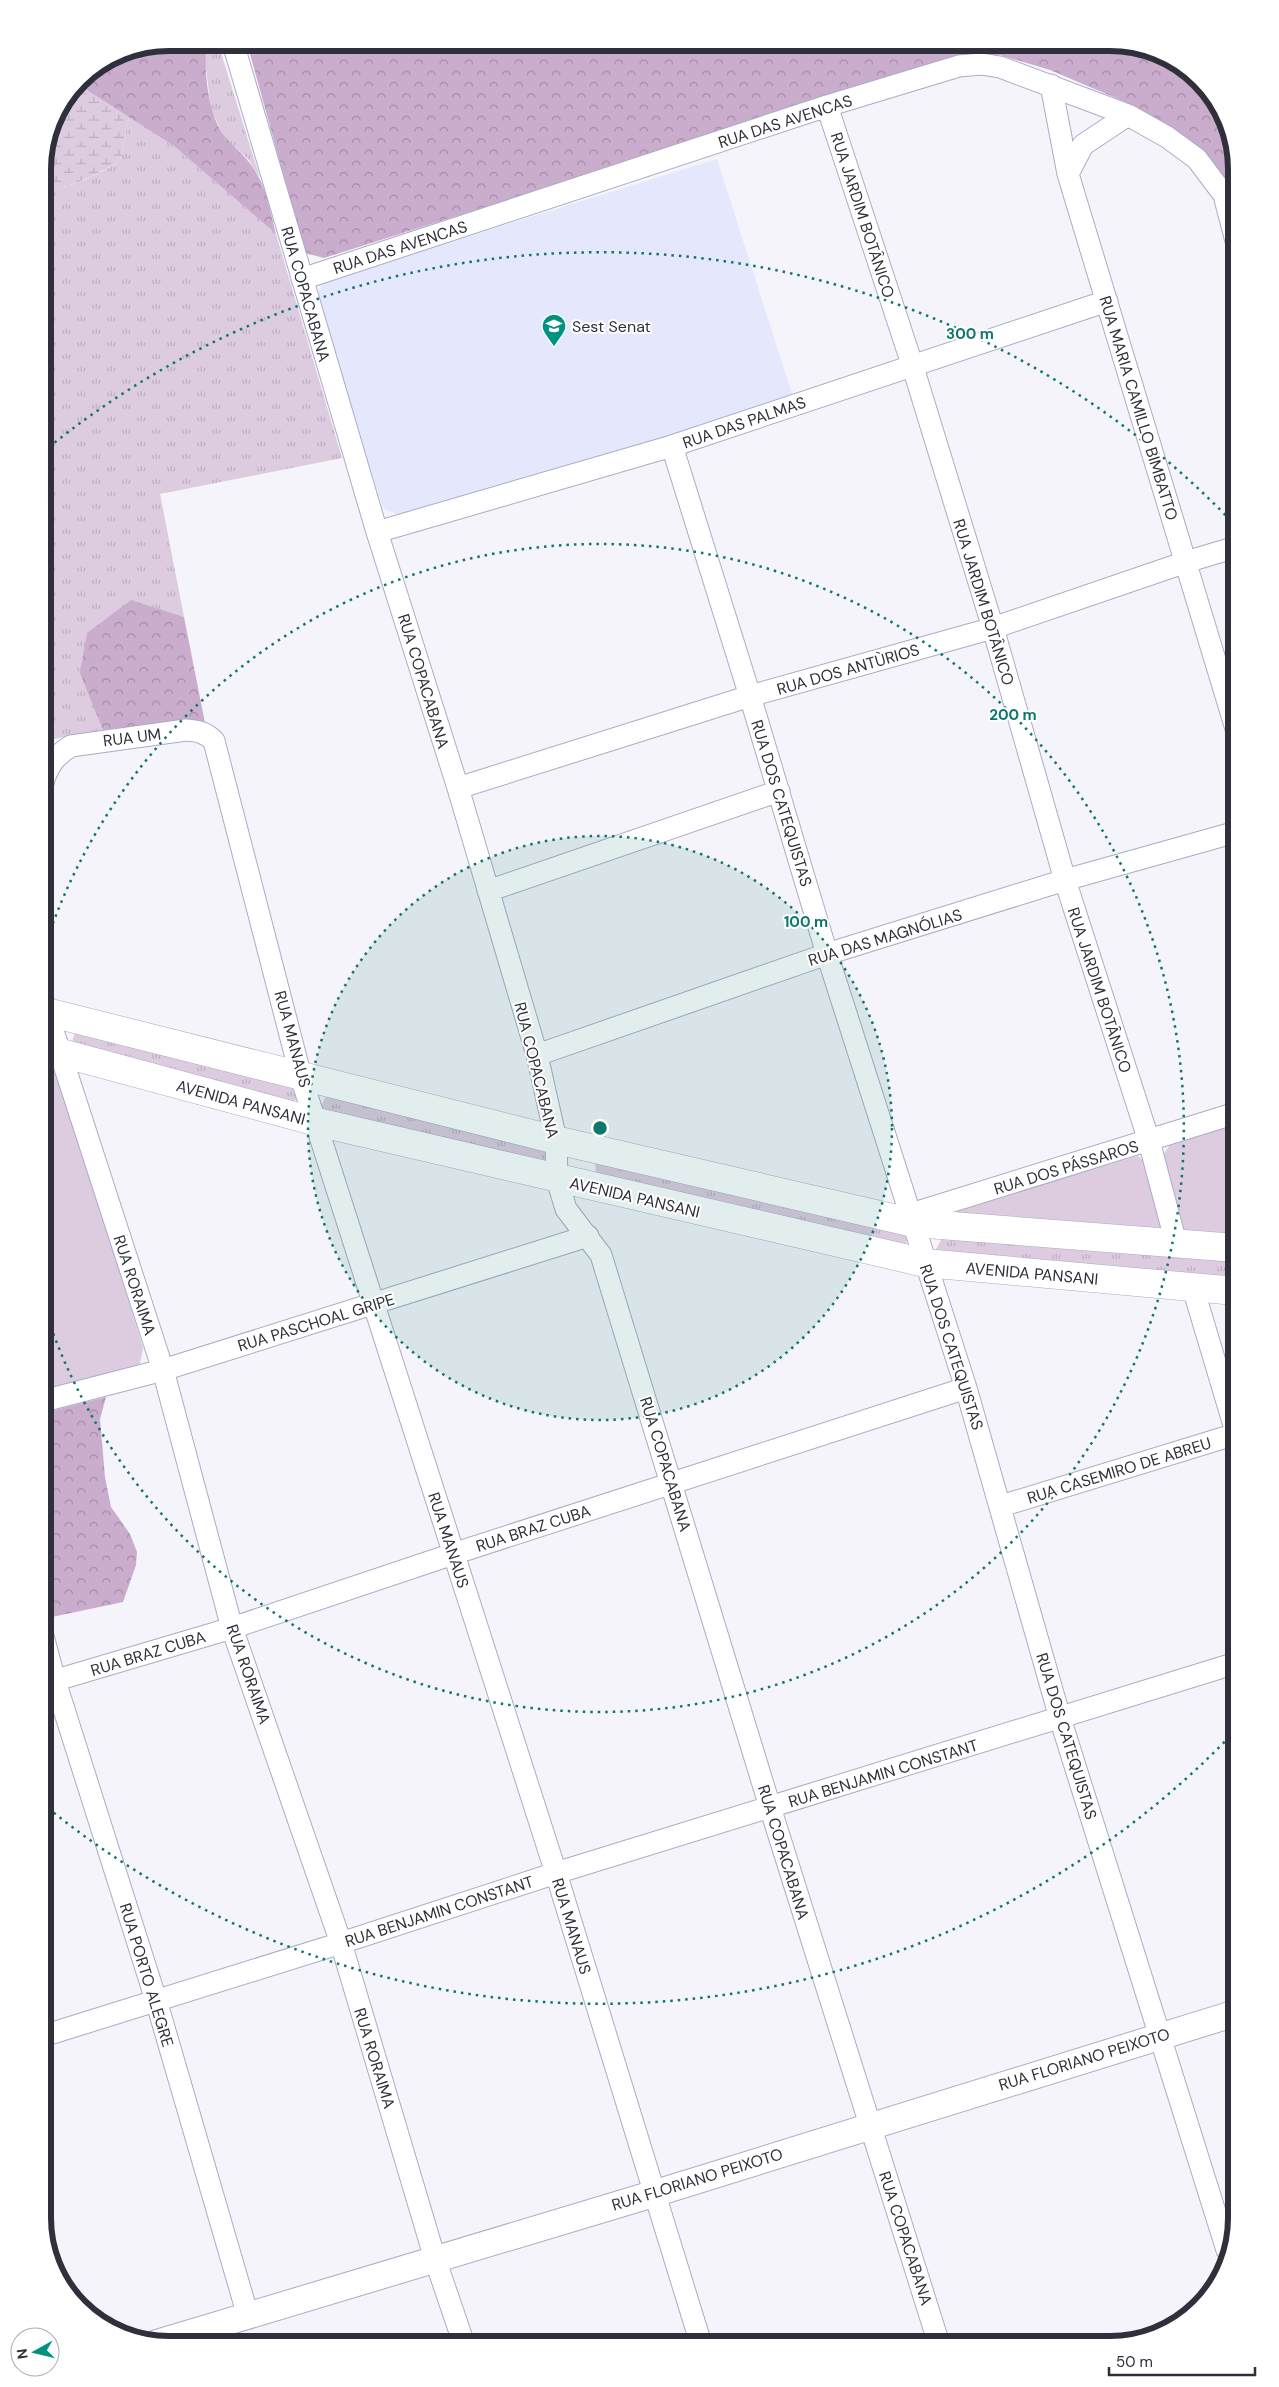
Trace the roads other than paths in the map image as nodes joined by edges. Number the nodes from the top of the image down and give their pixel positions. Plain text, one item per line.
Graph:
1 (236, 51) edge
2 (1051, 85) junction
3 (827, 106) junction
4 (1128, 115) junction
5 (1068, 174) junction
6 (1224, 194) junction
7 (1228, 200) edge
8 (1228, 210) edge
9 (302, 280) junction
10 (1107, 300) junction
11 (912, 364) junction
12 (672, 446) junction
13 (377, 532) junction
14 (1228, 549) edge
15 (1186, 562) junction
16 (993, 628) junction
17 (750, 696) junction
18 (1228, 702) edge
19 (208, 735) joint
20 (52, 762) edge
21 (458, 788) junction
22 (779, 791) junction
23 (1228, 834) edge
24 (1065, 880) junction
25 (488, 891) junction
26 (827, 954) junction
27 (52, 1010) edge
28 (52, 1050) edge
29 (537, 1055) junction
30 (302, 1077) junction
31 (1228, 1116) edge
32 (317, 1122) junction
33 (556, 1140) junction
34 (1149, 1141) junction
35 (557, 1179) junction
36 (907, 1219) junction
37 (588, 1236) junction
38 (1176, 1243) junction
39 (1228, 1247) edge
40 (925, 1263) junction
41 (1193, 1288) junction
42 (1228, 1290) edge
43 (375, 1304) junction
44 (163, 1370) junction
45 (966, 1388) junction
46 (51, 1399) edge
47 (1228, 1406) edge
48 (1228, 1435) edge
49 (672, 1484) junction
50 (1001, 1506) junction
51 (453, 1554) junction
52 (232, 1628) junction
53 (1228, 1666) edge
54 (51, 1681) edge
55 (51, 1689) edge
56 (1060, 1718) junction
57 (770, 1808) junction
58 (556, 1873) junction
59 (341, 1943) junction
60 (156, 2000) junction
61 (1228, 2015) edge
62 (51, 2033) edge
63 (1158, 2036) junction
64 (870, 2125) junction
65 (653, 2194) junction
66 (1225, 2243) edge
67 (435, 2259) junction
68 (248, 2316) junction
69 (184, 2335) edge
70 (461, 2335) edge
71 (698, 2336) edge
72 (936, 2336) edge

1 - 9 street, RUA COPACABANA
2 - 3 street, RUA DAS AVENCAS
2 - 4 street, RUA DAS AVENCAS
2 - 5 street, RUA MARIA CAMILLO BIMBATTO
3 - 9 street, RUA DAS AVENCAS
3 - 11 street, RUA JARDIM BOTÂNICO
4 - 5 street
4 - 6 street, RUA DAS AVENCAS
5 - 10 street, RUA MARIA CAMILLO BIMBATTO
6 - 7 street, RUA DAS AVENCAS
6 - 8 street
9 - 13 street, RUA COPACABANA
10 - 11 street, RUA DAS PALMAS
10 - 15 street, RUA MARIA CAMILLO BIMBATTO
11 - 12 street, RUA DAS PALMAS
11 - 16 street, RUA JARDIM BOTÂNICO
12 - 13 street, RUA DAS PALMAS
12 - 17 street, RUA DOS CATEQUISTAS
13 - 21 street, RUA COPACABANA
14 - 15 street, RUA DOS ANTÙRIOS
15 - 16 street, RUA DOS ANTÙRIOS
15 - 18 street, RUA MARIA CAMILLO BIMBATTO
16 - 17 street, RUA DOS ANTÙRIOS
16 - 24 street, RUA JARDIM BOTÂNICO
17 - 21 street, RUA DOS ANTÙRIOS
17 - 22 street, RUA DOS CATEQUISTAS
19 - 20 street, RUA UM
19 - 30 street, RUA MANAUS
21 - 25 street, RUA COPACABANA
22 - 25 street
22 - 26 street, RUA DOS CATEQUISTAS
23 - 24 street, RUA DAS MAGNÓLIAS
24 - 26 street, RUA DAS MAGNÓLIAS
24 - 34 street, RUA JARDIM BOTÂNICO
25 - 29 street, RUA COPACABANA
26 - 29 street, RUA DAS MAGNÓLIAS
26 - 36 street, RUA DOS CATEQUISTAS
27 - 30 main road
28 - 32 main road, AVENIDA PANSANI
28 - 44 street, RUA RORAIMA
29 - 33 street, RUA COPACABANA
30 - 32 street, RUA MANAUS
30 - 33 main road
31 - 34 street, RUA DOS PÁSSAROS
32 - 35 main road, AVENIDA PANSANI
32 - 43 street, RUA MANAUS
33 - 35 street, RUA COPACABANA
33 - 36 main road
34 - 36 street, RUA DOS PÁSSAROS
34 - 38 street, RUA JARDIM BOTÂNICO
35 - 37 street, RUA COPACABANA
35 - 40 main road, AVENIDA PANSANI
36 - 38 main road
36 - 40 street, RUA DOS CATEQUISTAS
37 - 43 street, RUA PASCHOAL GRIPE
37 - 49 street, RUA COPACABANA
38 - 39 main road
40 - 41 main road, AVENIDA PANSANI
40 - 45 street, RUA DOS CATEQUISTAS
41 - 42 main road, AVENIDA PANSANI
41 - 47 street
43 - 44 street, RUA PASCHOAL GRIPE
43 - 51 street, RUA MANAUS
44 - 46 street, RUA PASCHOAL GRIPE
44 - 52 street, RUA RORAIMA
45 - 49 street, RUA BRAZ CUBA
45 - 50 street, RUA DOS CATEQUISTAS
48 - 50 street, RUA CASEMIRO DE ABREU
49 - 51 street, RUA BRAZ CUBA
49 - 57 street, RUA COPACABANA
50 - 56 street, RUA DOS CATEQUISTAS
51 - 52 street, RUA BRAZ CUBA
51 - 58 street, RUA MANAUS
52 - 54 street, RUA BRAZ CUBA
52 - 59 street, RUA RORAIMA
53 - 56 street, RUA BENJAMIN CONSTANT
55 - 60 street, RUA PORTO ALEGRE
56 - 57 street, RUA BENJAMIN CONSTANT
56 - 63 street, RUA DOS CATEQUISTAS
57 - 58 street, RUA BENJAMIN CONSTANT
57 - 64 street, RUA COPACABANA
58 - 59 street, RUA BENJAMIN CONSTANT
58 - 65 street, RUA MANAUS
59 - 60 street, RUA BENJAMIN CONSTANT
59 - 67 street, RUA RORAIMA
60 - 62 street, RUA BENJAMIN CONSTANT
60 - 68 street, RUA PORTO ALEGRE
61 - 63 street, RUA FLORIANO PEIXOTO
63 - 64 street, RUA FLORIANO PEIXOTO
63 - 66 street, RUA DOS CATEQUISTAS
64 - 65 street, RUA FLORIANO PEIXOTO
64 - 72 street, RUA COPACABANA
65 - 67 street, RUA FLORIANO PEIXOTO
65 - 71 street, RUA MANAUS
67 - 68 street, RUA FLORIANO PEIXOTO
67 - 70 street, RUA RORAIMA
68 - 69 street, RUA FLORIANO PEIXOTO

